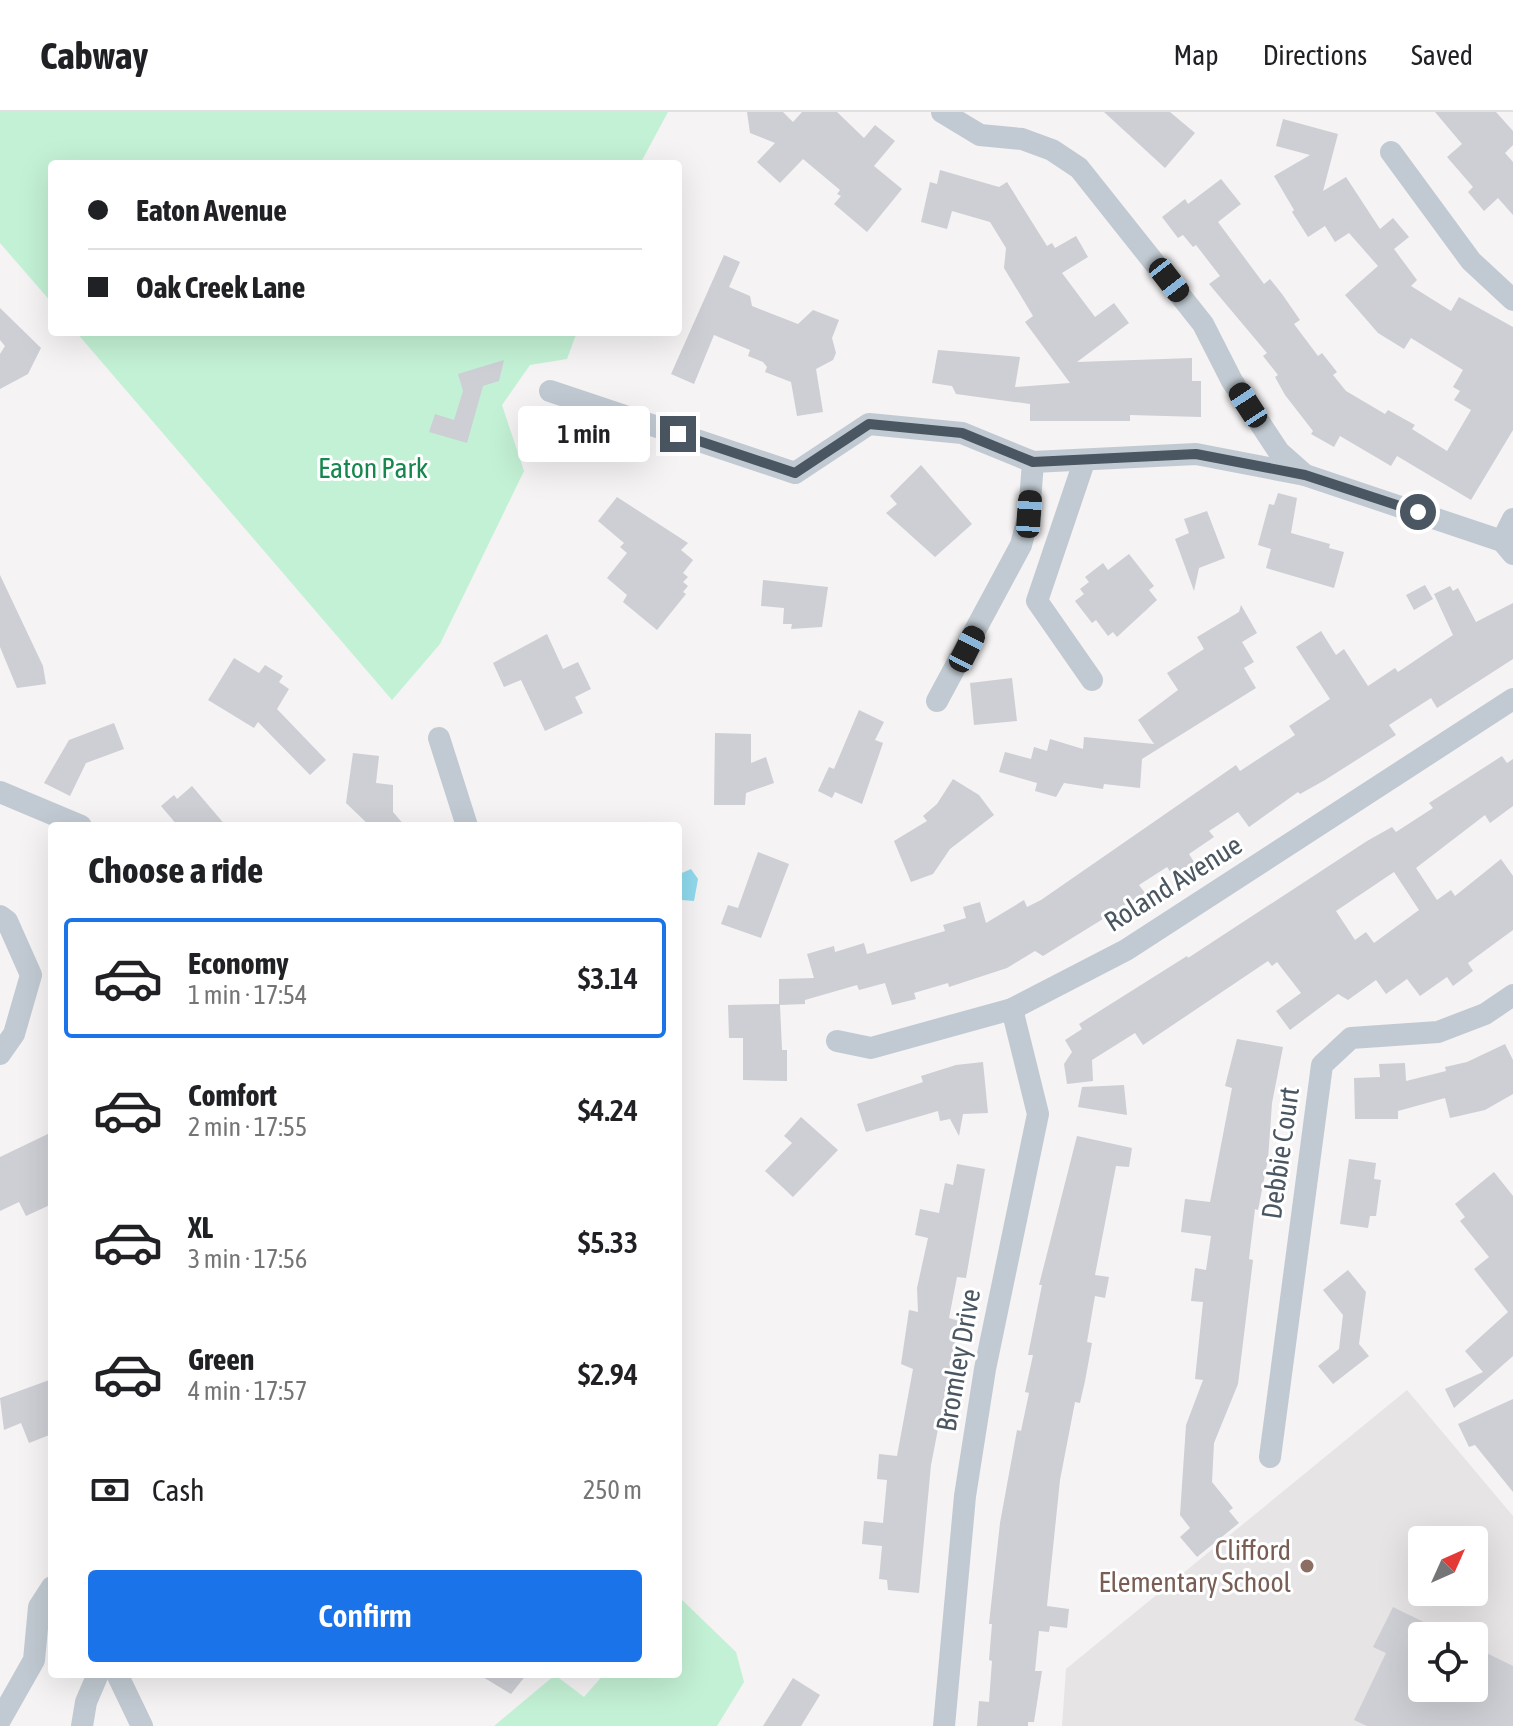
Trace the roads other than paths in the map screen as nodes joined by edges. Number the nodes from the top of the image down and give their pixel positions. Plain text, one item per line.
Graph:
1 (942, 112) edge
2 (1391, 152) dead end
3 (1513, 300) edge
4 (550, 391) dead end
5 (1033, 462) junction
6 (1084, 462) junction
7 (1305, 475) junction
8 (1513, 519) edge
9 (1508, 547) edge
10 (1092, 680) dead end
11 (1513, 699) edge
12 (937, 701) dead end
13 (439, 738) dead end
14 (0, 792) edge
15 (71, 822) edge
16 (466, 822) edge
17 (0, 916) edge
18 (1513, 995) edge
19 (1012, 1009) junction
20 (837, 1041) dead end
21 (0, 1054) edge
22 (1270, 1457) dead end
23 (48, 1593) edge
24 (96, 1678) edge
25 (119, 1678) edge
26 (0, 1720) edge
27 (82, 1726) edge
28 (142, 1726) edge
29 (944, 1726) edge

1 - 7 street
2 - 3 street
4 - 5 street
5 - 6 street
5 - 12 street
6 - 7 street
6 - 10 street
7 - 9 street
8 - 9 street
11 - 19 street, Roland Avenue
13 - 16 street
14 - 15 street
17 - 21 street
18 - 22 street, Debbie Court
19 - 20 street, Roland Avenue
19 - 29 street, Bromley Drive
23 - 26 street
24 - 27 street
25 - 28 street

